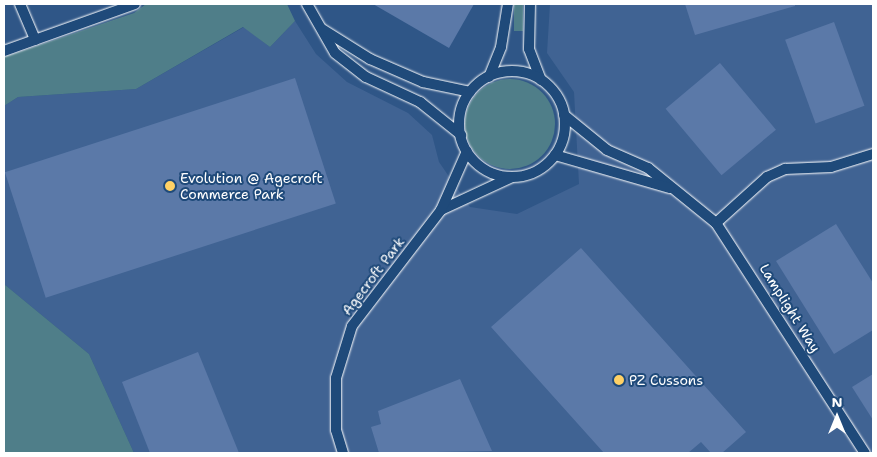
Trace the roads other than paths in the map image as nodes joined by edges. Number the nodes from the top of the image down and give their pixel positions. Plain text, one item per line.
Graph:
1 (20, 4) edge
2 (135, 4) edge
3 (307, 4) edge
4 (508, 4) edge
5 (530, 4) edge
6 (319, 27) junction
7 (35, 40) junction
8 (4, 51) edge
9 (489, 77) junction
10 (541, 80) junction
11 (470, 92) junction
12 (564, 114) junction
13 (461, 135) junction
14 (467, 152) junction
15 (873, 154) edge
16 (555, 155) junction
17 (512, 177) junction
18 (677, 190) junction
19 (441, 210) junction
20 (716, 223) junction
21 (343, 453) edge
22 (865, 453) edge

1 - 7 street
2 - 7 street
3 - 6 street
4 - 9 street
5 - 10 street
6 - 11 street
6 - 13 street
7 - 8 street
9 - 10 street
9 - 11 street
10 - 12 street
11 - 13 street
12 - 16 street
12 - 18 street, Lamplight Way
13 - 14 street
14 - 17 street
14 - 19 street
15 - 20 street
16 - 17 street
16 - 18 street
17 - 19 street
18 - 20 street, Lamplight Way
19 - 21 street, Agecroft Park
20 - 22 street, Lamplight Way

